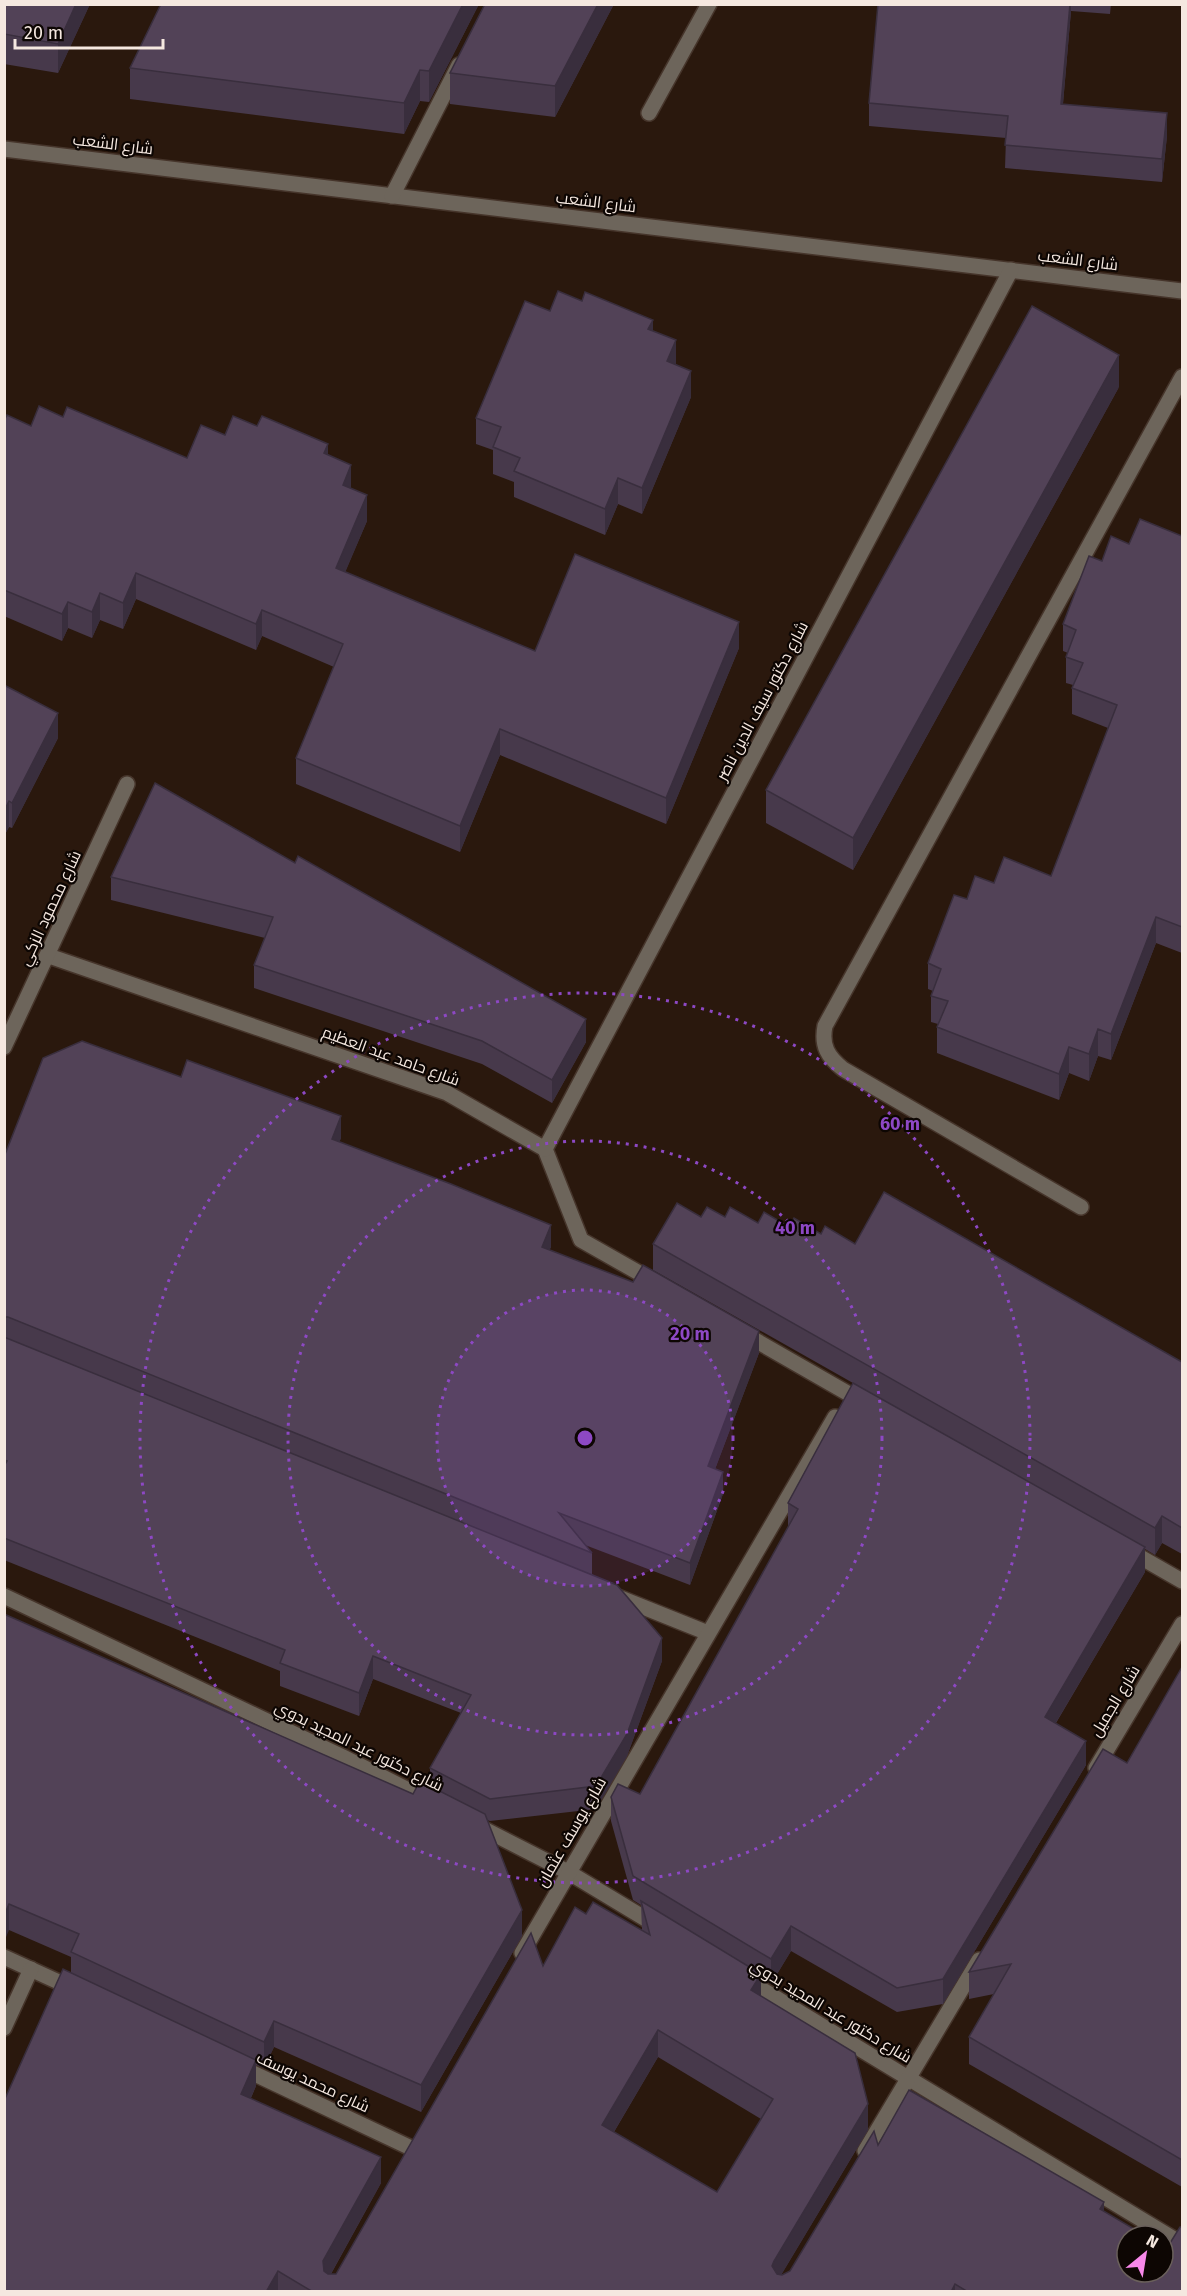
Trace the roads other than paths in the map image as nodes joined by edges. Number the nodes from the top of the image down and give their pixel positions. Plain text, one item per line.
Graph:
1 (709, 4) edge
2 (468, 47) edge
3 (649, 113) dead end
4 (4, 149) edge
5 (392, 196) junction
6 (1011, 270) junction
7 (1182, 291) edge
8 (1182, 377) edge
9 (127, 784) dead end
10 (49, 956) junction
11 (4, 1047) edge
12 (545, 1149) junction
13 (1081, 1207) dead end
14 (664, 1287) edge
15 (725, 1323) edge
16 (849, 1394) junction
17 (880, 1411) edge
18 (1109, 1540) edge
19 (1182, 1581) edge
20 (598, 1589) edge
21 (4, 1596) edge
22 (1182, 1624) edge
23 (708, 1633) junction
24 (1085, 1786) edge
25 (446, 1809) edge
26 (466, 1820) edge
27 (568, 1872) junction
28 (668, 1933) edge
29 (987, 1947) edge
30 (4, 1957) edge
31 (516, 1964) edge
32 (31, 1969) junction
33 (728, 1969) edge
34 (83, 1994) edge
35 (4, 2028) edge
36 (231, 2063) edge
37 (908, 2078) junction
38 (411, 2148) edge
39 (860, 2160) edge
40 (1182, 2244) edge

1 - 3 street
2 - 5 street
4 - 5 street, شارع الشعب
5 - 6 street, شارع الشعب
6 - 7 street, شارع الشعب
6 - 12 street, شارع دكتور سيف الدين ناصر
8 - 13 street
9 - 10 street, شارع محمود الزكي
10 - 11 street, شارع محمود الزكي
10 - 12 street, شارع حامد عبد العظيم
12 - 14 street
15 - 16 street
16 - 17 street
16 - 23 street, شارع يوسف عثمان
18 - 19 street
20 - 23 street
21 - 25 street, شارع دكتور عبد المجيد بدوي
22 - 24 street, شارع الجميل
23 - 27 street, شارع يوسف عثمان
26 - 27 street
27 - 28 street
27 - 31 street, شارع يوسف عثمان
29 - 37 street
30 - 32 street
32 - 34 street
32 - 35 street
33 - 37 street, شارع دكتور عبد المجيد بدوي
36 - 38 street, شارع محمد يوسف
37 - 39 street
37 - 40 street, شارع دكتور عبد المجيد بدوي

